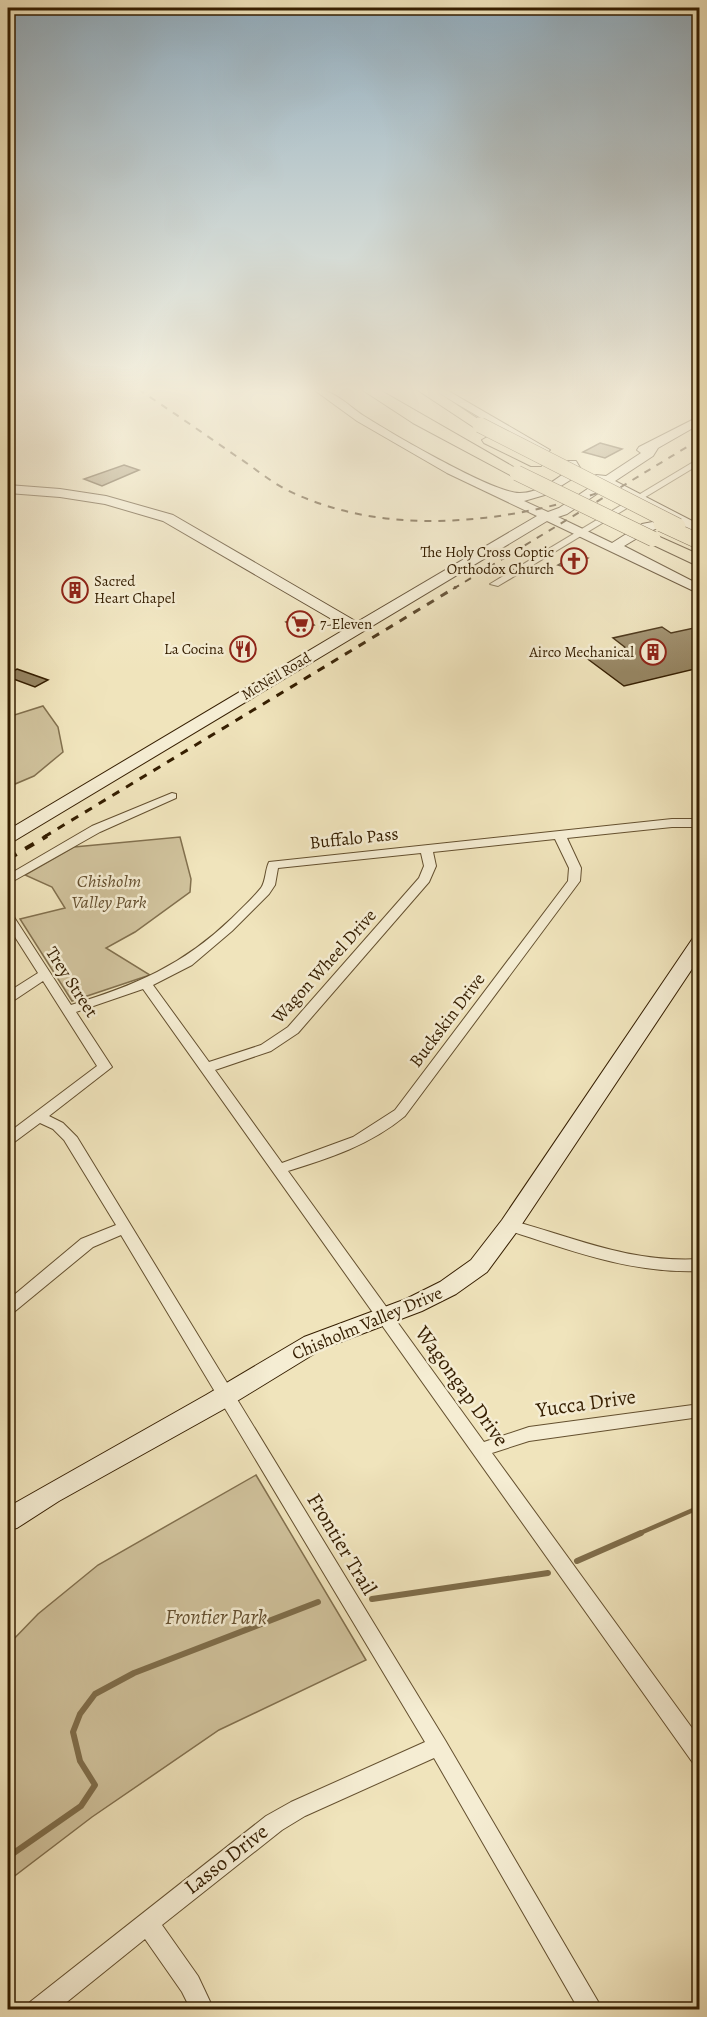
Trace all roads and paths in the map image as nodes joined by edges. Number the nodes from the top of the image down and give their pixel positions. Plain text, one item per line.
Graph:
1 (477, 483) edge
2 (556, 483) edge
3 (559, 483) edge
4 (566, 483) edge
5 (587, 483) edge
6 (597, 483) edge
7 (610, 483) edge
8 (663, 483) edge
9 (8, 489) edge
10 (496, 493) junction
11 (640, 498) junction
12 (545, 517) junction
13 (666, 533) junction
14 (580, 534) junction
15 (699, 534) edge
16 (699, 551) edge
17 (619, 552) junction
18 (699, 562) edge
19 (495, 584) dead end
20 (699, 590) edge
21 (357, 628) junction
22 (172, 796) dead end
23 (699, 823) edge
24 (559, 834) junction
25 (8, 837) edge
26 (426, 848) junction
27 (8, 880) edge
28 (8, 917) edge
29 (699, 942) edge
30 (45, 974) junction
31 (145, 983) junction
32 (8, 998) edge
33 (68, 1010) junction
34 (206, 1068) junction
35 (38, 1117) junction
36 (8, 1140) edge
37 (279, 1169) junction
38 (510, 1225) junction
39 (124, 1228) junction
40 (699, 1265) edge
41 (8, 1308) edge
42 (384, 1316) junction
43 (225, 1395) junction
44 (699, 1410) edge
45 (480, 1450) junction
46 (8, 1520) edge
47 (438, 1746) junction
48 (699, 1756) edge
49 (147, 1922) junction
50 (38, 2010) edge
51 (203, 2010) edge
52 (592, 2010) edge

1 - 10 main road
2 - 10 main road
3 - 13 highway, bridge
4 - 15 highway, bridge
5 - 13 highway, bridge
6 - 12 main road, McNeil Road
7 - 11 main road
8 - 11 street
9 - 21 main road
10 - 12 main road
11 - 14 street
11 - 15 main road
12 - 14 main road
12 - 21 main road, McNeil Road
13 - 15 highway
13 - 16 highway
13 - 18 highway
14 - 17 main road
14 - 19 street
15 - 17 main road
17 - 20 main road
21 - 25 main road, McNeil Road
22 - 27 street
23 - 24 street, Buffalo Pass
24 - 26 street, Buffalo Pass
24 - 37 street, Buckskin Drive
26 - 31 street, Buffalo Pass
26 - 34 street, Wagon Wheel Drive
28 - 30 street, Trey Street
29 - 38 main road, Chisholm Valley Drive
30 - 32 street
30 - 33 street, Trey Street
31 - 33 street, Buffalo Pass
31 - 34 street, Wagongap Drive
33 - 35 street, Trey Street
34 - 37 street, Wagongap Drive
35 - 36 street
35 - 39 street, Frontier Trail
37 - 42 street, Wagongap Drive
38 - 40 street
38 - 42 main road, Chisholm Valley Drive
39 - 41 street
39 - 43 street, Frontier Trail
42 - 43 main road, Chisholm Valley Drive
42 - 45 street, Wagongap Drive
43 - 46 main road, Chisholm Valley Drive
43 - 47 street, Frontier Trail
44 - 45 street, Yucca Drive
45 - 48 street, Wagongap Drive
47 - 49 street, Lasso Drive
47 - 52 street, Frontier Trail
49 - 50 street, Lasso Drive
49 - 51 street

